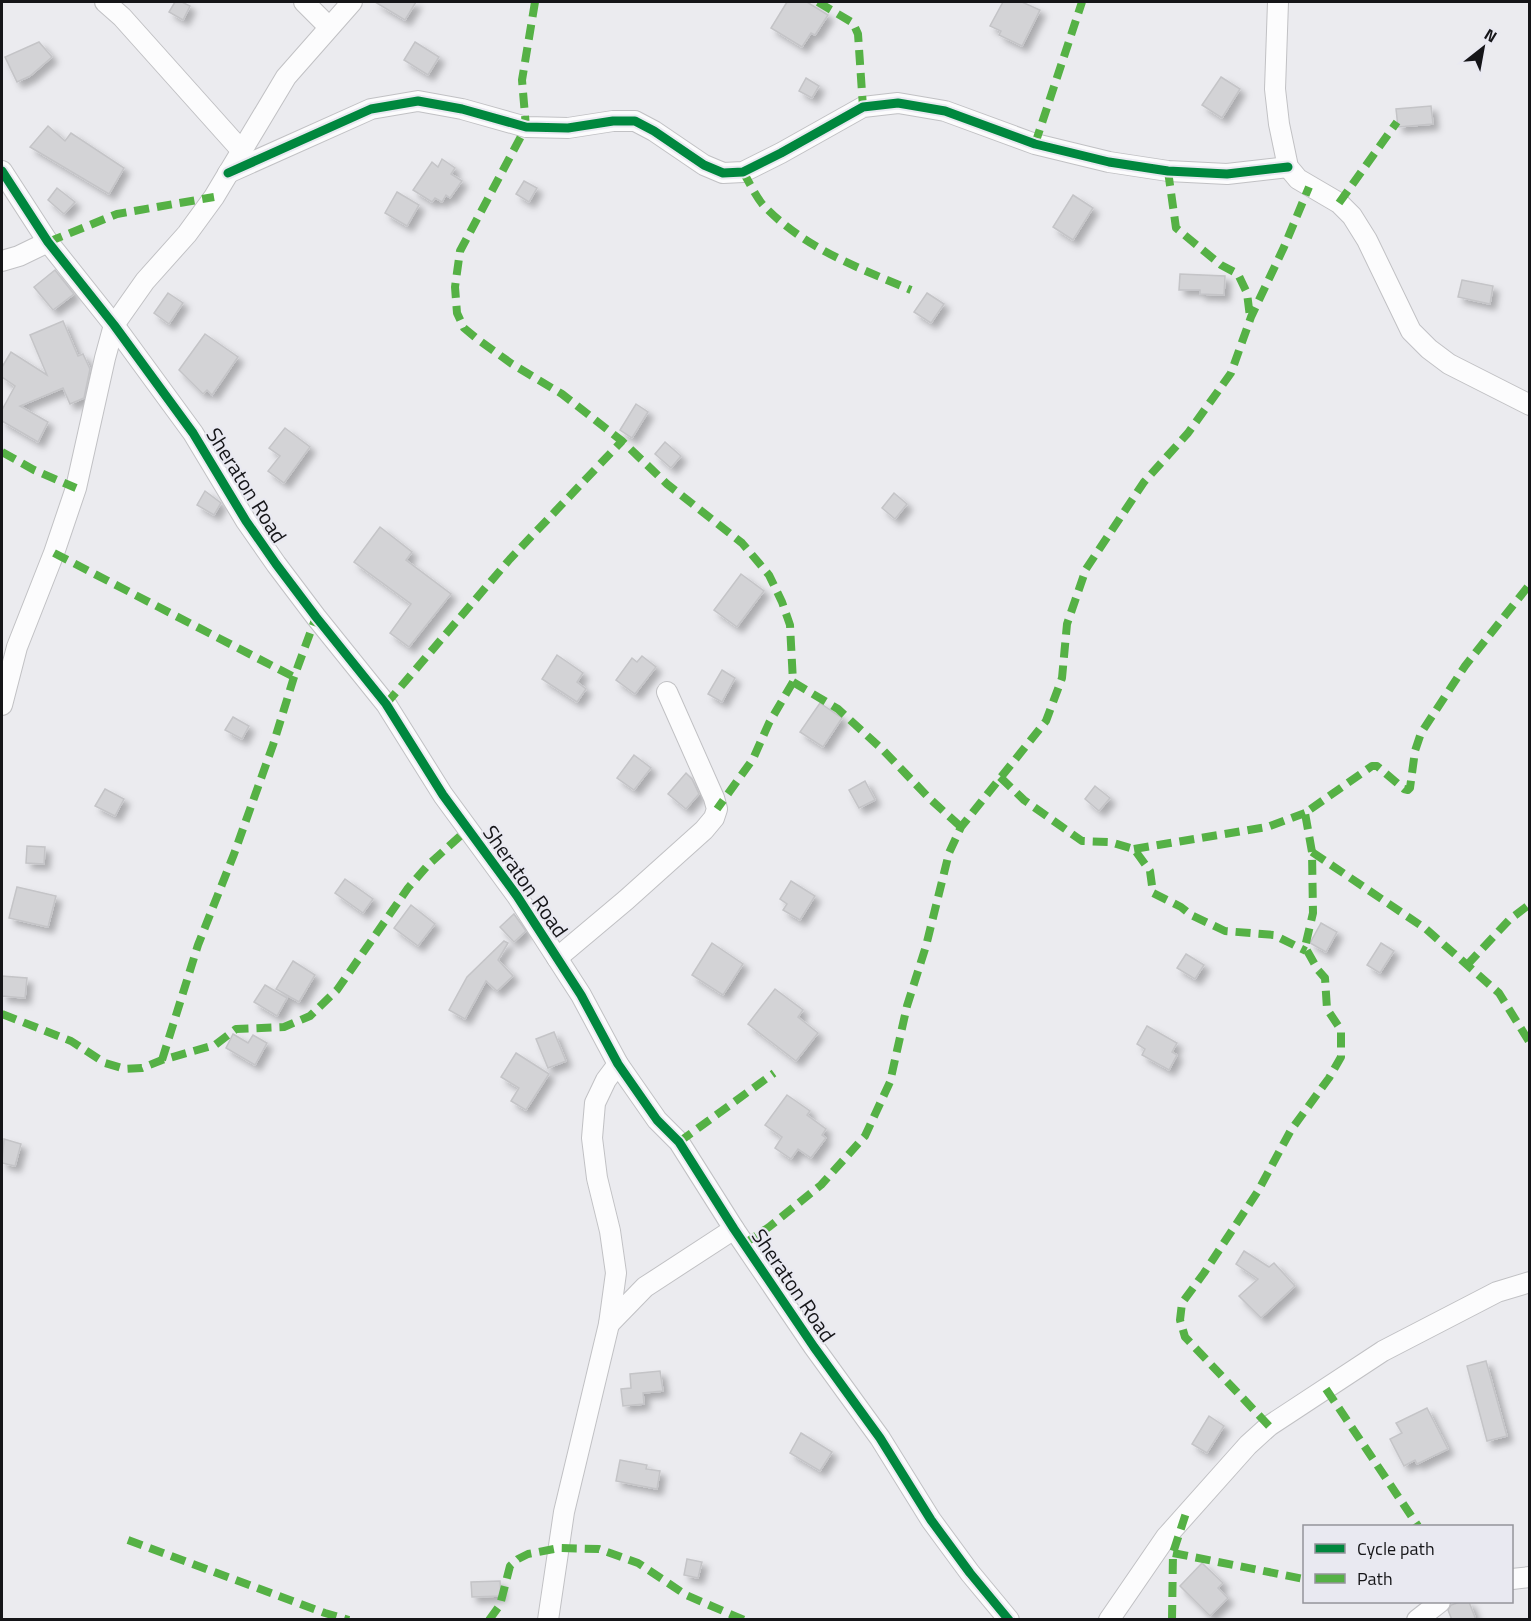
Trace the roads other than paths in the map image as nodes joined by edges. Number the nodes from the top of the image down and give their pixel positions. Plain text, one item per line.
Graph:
1 (105, 2) edge
2 (304, 2) edge
3 (352, 2) edge
4 (1278, 2) edge
5 (329, 27) junction
6 (241, 150) junction
7 (1288, 168) junction
8 (2, 171) edge
9 (228, 172) junction
10 (48, 242) junction
11 (2, 261) edge
12 (114, 325) junction
13 (1530, 405) edge
14 (667, 692) dead end
15 (2, 705) edge
16 (557, 958) junction
17 (618, 1064) junction
18 (734, 1229) junction
19 (1530, 1282) edge
20 (609, 1324) junction
21 (1530, 1577) edge
22 (1513, 1580) edge
23 (1439, 1603) edge
24 (548, 1620) edge
25 (1009, 1620) edge
26 (1109, 1620) edge
27 (1417, 1620) edge

1 - 6 street
2 - 5 street
3 - 5 street
4 - 7 street
5 - 6 street
6 - 9 street
7 - 9 street
7 - 13 street
8 - 10 street, Sheraton Road
9 - 12 street
10 - 11 street
10 - 12 street, Sheraton Road
12 - 15 street
12 - 16 street, Sheraton Road
14 - 16 street
16 - 17 street, Sheraton Road
17 - 18 street, Sheraton Road
17 - 20 street
18 - 20 street
18 - 25 street, Sheraton Road
19 - 26 street
20 - 24 street
21 - 22 street
23 - 27 street

